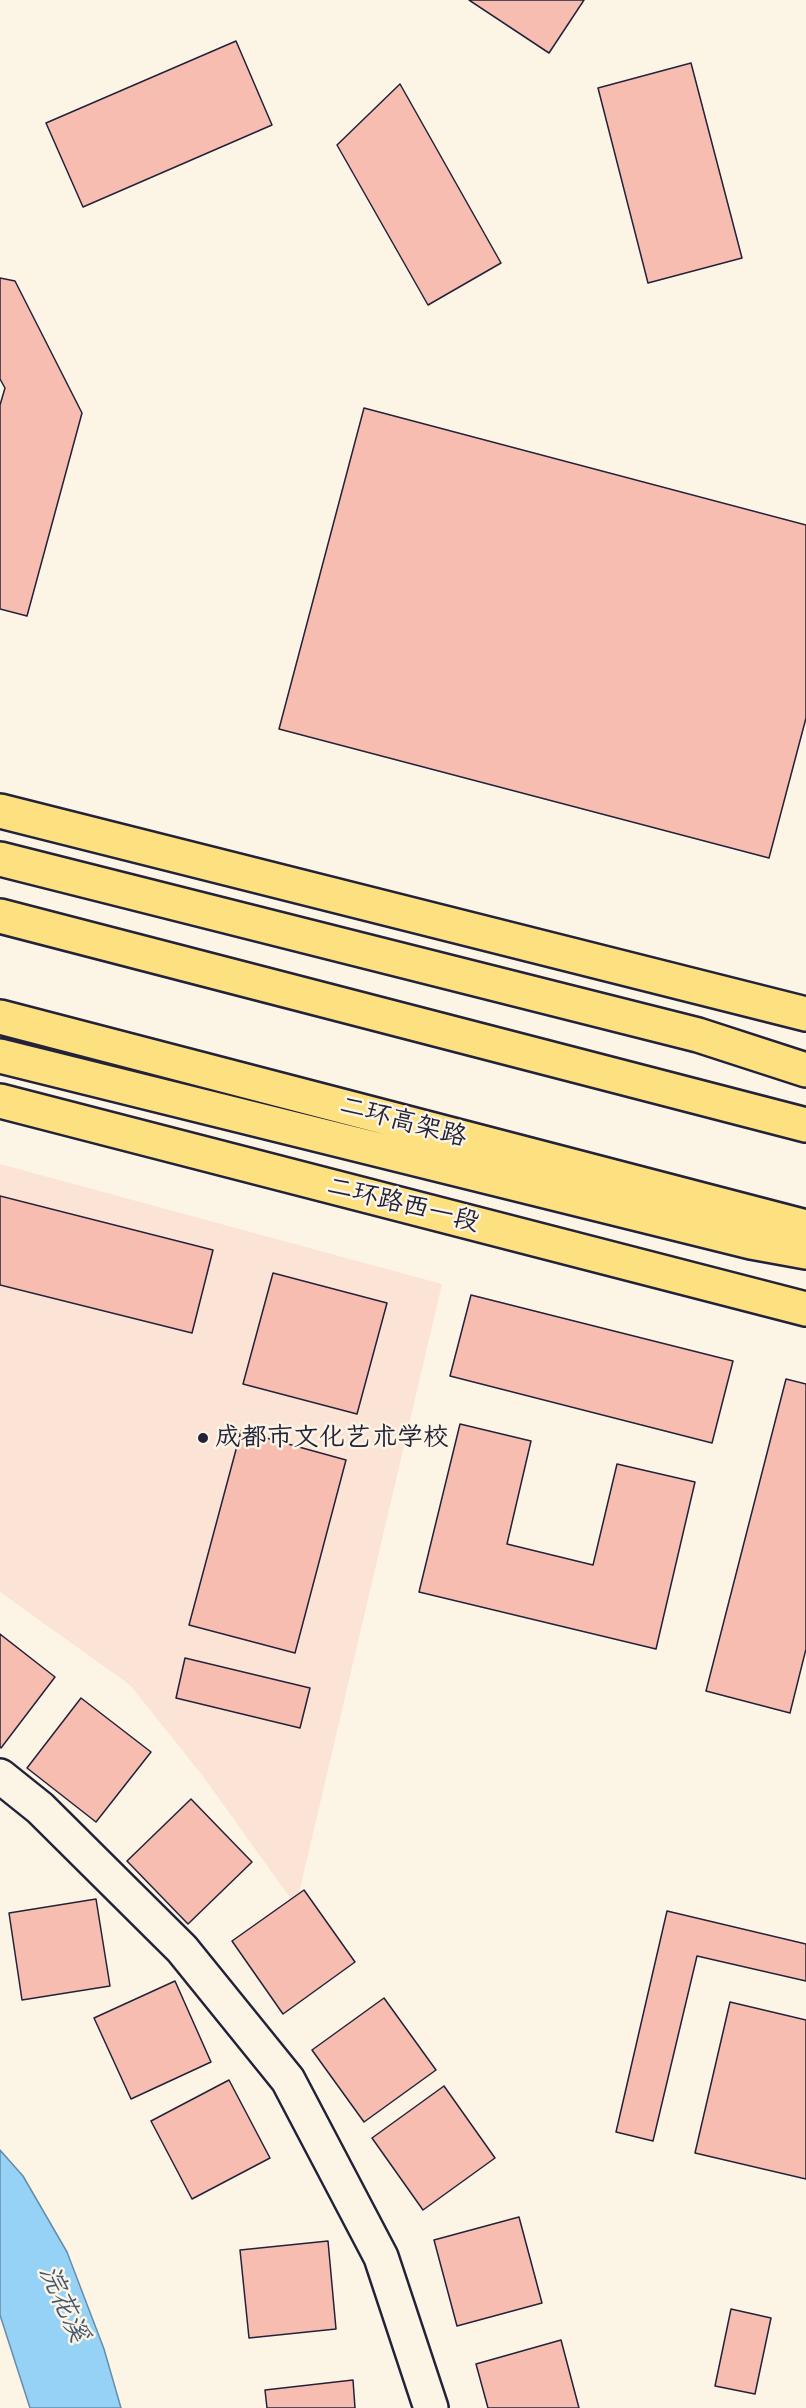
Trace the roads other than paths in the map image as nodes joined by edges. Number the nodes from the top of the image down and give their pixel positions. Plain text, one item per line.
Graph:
1 (0, 811) edge
2 (0, 859) edge
3 (0, 916) edge
4 (806, 1014) edge
5 (0, 1017) edge
6 (0, 1056) edge
7 (806, 1070) edge
8 (0, 1101) edge
9 (806, 1125) edge
10 (806, 1227) edge
11 (806, 1252) edge
12 (806, 1308) edge
13 (0, 1776) edge
14 (430, 2408) edge

1 - 4 main road
2 - 7 main road
3 - 9 main road
5 - 10 main road, 二环高架路
6 - 11 main road
8 - 12 main road, 二环路西一段
13 - 14 street

